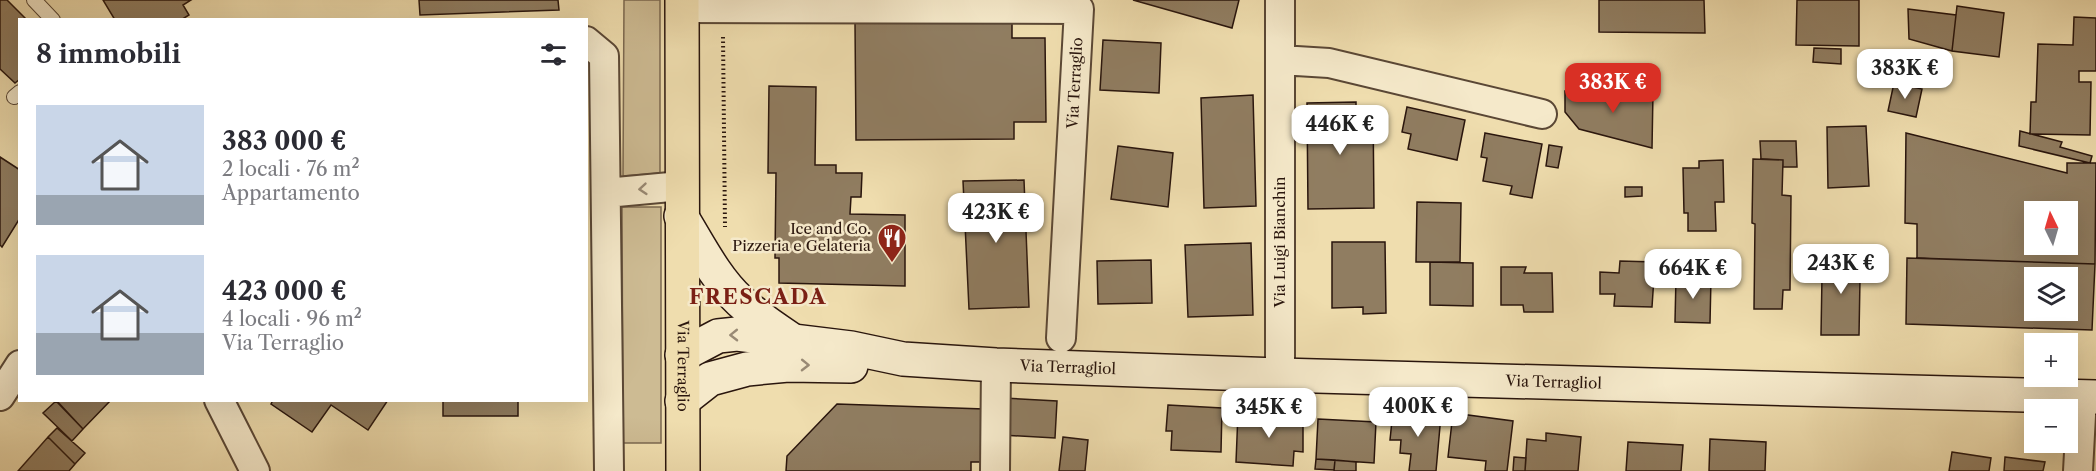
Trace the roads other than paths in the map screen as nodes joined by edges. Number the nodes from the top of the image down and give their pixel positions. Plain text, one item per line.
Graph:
1 (34, 0) edge
2 (1280, 0) edge
3 (682, 4) edge
4 (51, 18) edge
5 (595, 49) edge
6 (1280, 60) junction
7 (1542, 114) dead end
8 (606, 193) junction
9 (681, 201) junction
10 (1061, 338) dead end
11 (790, 339) junction
12 (682, 355) junction
13 (903, 359) junction
14 (996, 365) junction
15 (18, 368) edge
16 (747, 369) junction
17 (1280, 375) junction
18 (0, 396) edge
19 (2089, 397) edge
20 (682, 401) junction
21 (220, 402) edge
22 (255, 471) edge
23 (609, 471) edge
24 (683, 471) edge
25 (995, 471) edge
26 (2078, 471) edge

1 - 4 lane
2 - 6 street, Via Luigi Bianchin
3 - 9 main road, Via Terraglio
3 - 10 street, Via Terraglio
5 - 8 street
6 - 7 street
6 - 17 street, Via Luigi Bianchin
9 -> 8 street
8 - 23 street
9 - 11 street, Via Terragliol
9 - 12 main road, Via Terraglio
11 -> 12 street, Via Terragliol
11 - 13 street, Via Terragliol
12 - 16 street, Via Terragliol
12 - 20 main road, Via Terraglio
13 - 14 street, Via Terragliol
16 -> 13 street, Via Terragliol
14 - 17 street, Via Terragliol
14 - 25 street
15 - 18 street
16 - 20 street, Via Terragliol
17 - 19 street, Via Terragliol
19 - 26 street
20 - 24 main road, Via Terraglio
21 - 22 street

